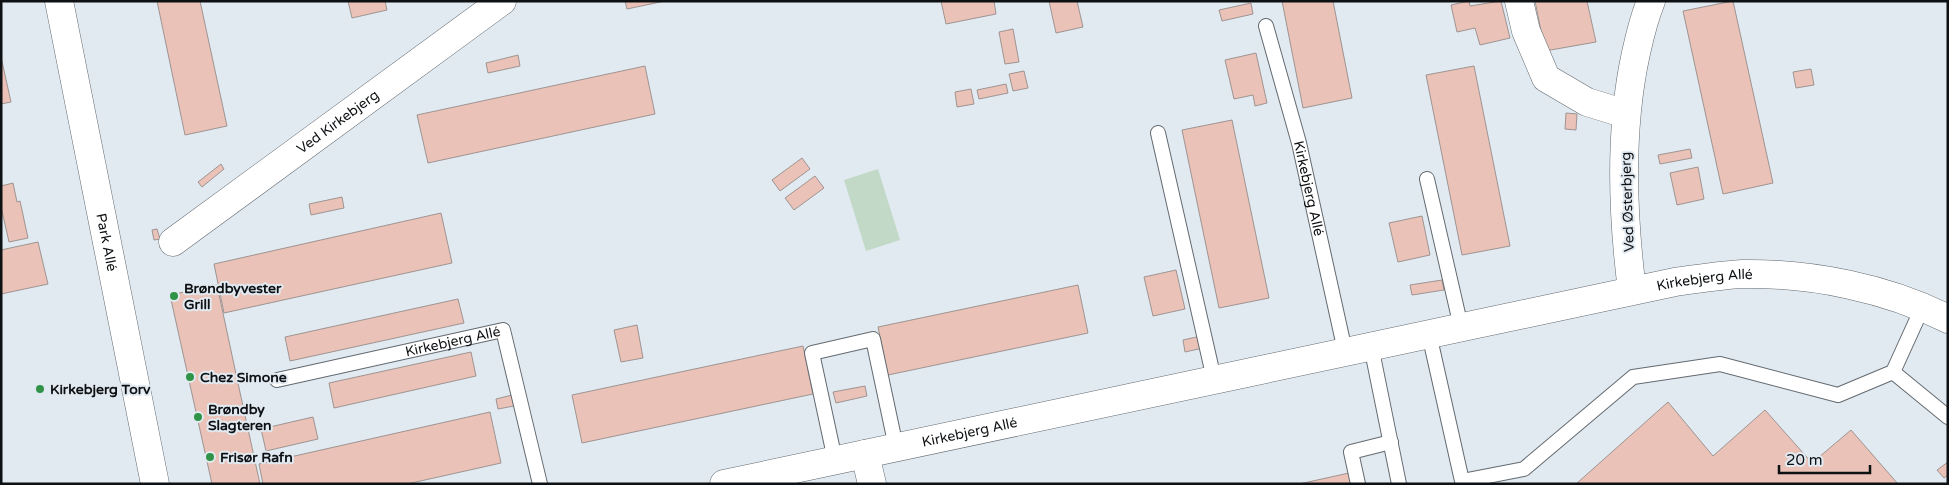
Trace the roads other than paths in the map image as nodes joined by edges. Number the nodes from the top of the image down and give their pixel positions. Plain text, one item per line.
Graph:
1 (59, 1) edge
2 (502, 1) edge
3 (1519, 1) edge
4 (1651, 1) edge
5 (1266, 26) dead end
6 (1626, 114) junction
7 (1158, 133) dead end
8 (1427, 179) dead end
9 (173, 242) dead end
10 (1632, 290) junction
11 (1923, 306) junction
12 (1948, 319) edge
13 (1461, 327) junction
14 (1429, 334) junction
15 (1358, 349) junction
16 (1893, 372) junction
17 (1214, 378) junction
18 (277, 380) dead end
19 (1948, 418) edge
20 (1391, 442) junction
21 (896, 447) junction
22 (865, 454) junction
23 (835, 460) junction
24 (155, 484) edge
25 (540, 484) edge
26 (724, 484) edge
27 (872, 484) edge
28 (1358, 484) edge
29 (1400, 484) edge

1 - 24 street, Park Allé
2 - 9 street, Ved Kirkebjerg
3 - 6 street
4 - 6 street, Ved Østerbjerg
5 - 15 lane, Kirkebjerg Allé
6 - 10 street, Ved Østerbjerg
7 - 17 lane
8 - 13 lane
10 - 11 street, Kirkebjerg Allé
10 - 13 street, Kirkebjerg Allé
11 - 12 street, Kirkebjerg Allé
11 - 16 lane
13 - 14 street, Kirkebjerg Allé
14 - 15 street, Kirkebjerg Allé
14 - 16 lane
15 - 17 street, Kirkebjerg Allé
15 - 20 lane
16 - 19 lane
17 - 21 street, Kirkebjerg Allé
18 - 25 lane, Kirkebjerg Allé
20 - 28 lane
20 - 29 lane
21 - 22 street, Kirkebjerg Allé
21 - 23 lane
22 - 23 street, Kirkebjerg Allé
22 - 27 street
23 - 26 street, Kirkebjerg Allé

